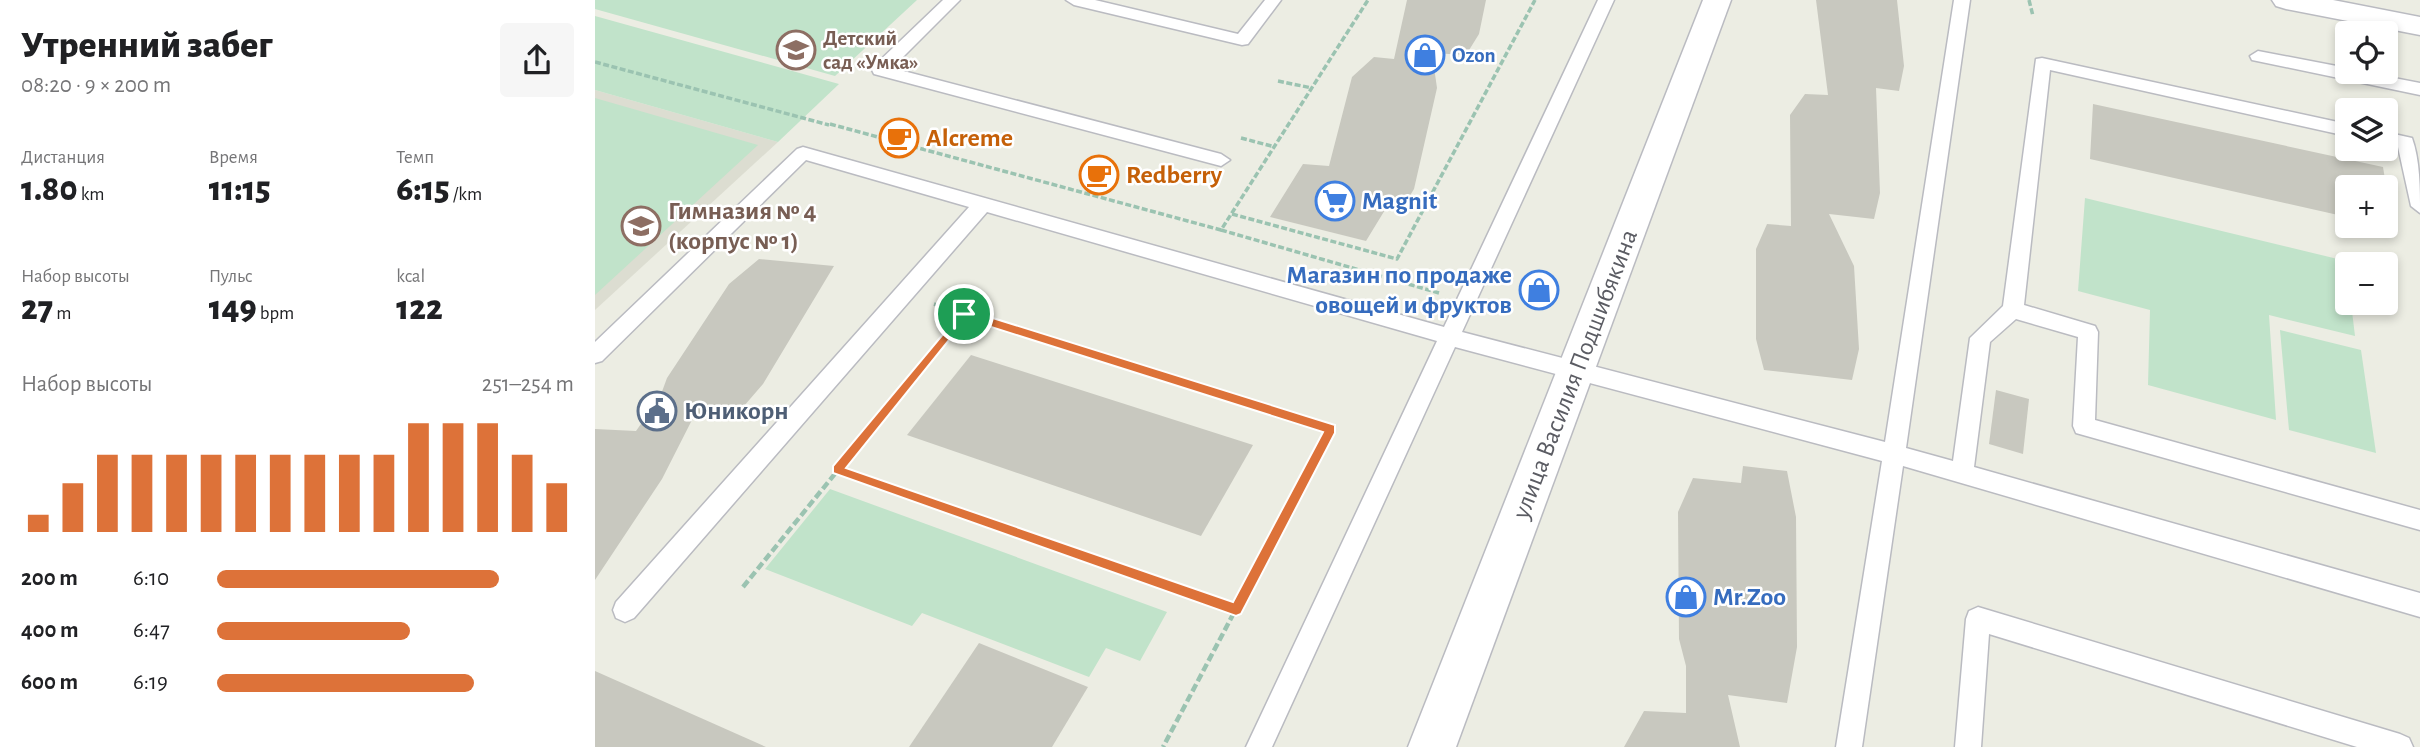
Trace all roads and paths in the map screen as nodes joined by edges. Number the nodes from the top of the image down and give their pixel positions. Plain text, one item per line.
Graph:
1 (952, 0) edge
2 (1074, 0) edge
3 (1273, 0) edge
4 (1535, 0) edge
5 (1606, 0) edge
6 (1717, 0) edge
7 (1962, 0) edge
8 (2029, 0) edge
9 (2286, 0) edge
10 (2033, 16) dead end
11 (2420, 26) edge
12 (2258, 56) dead end
13 (595, 62) edge
14 (1278, 80) dead end
15 (1312, 88) dead end
16 (2420, 89) edge
17 (2335, 127) edge
18 (1241, 138) dead end
19 (2398, 140) edge
20 (1275, 147) dead end
21 (803, 153) junction
22 (1221, 160) dead end
23 (982, 205) junction
24 (2420, 206) edge
25 (1232, 214) dead end
26 (1221, 230) dead end
27 (903, 295) junction
28 (1465, 301) junction
29 (2013, 310) junction
30 (964, 314) junction
31 (1448, 337) junction
32 (595, 355) edge
33 (1577, 373) junction
34 (1893, 454) junction
35 (837, 470) junction
36 (1962, 474) junction
37 (2420, 520) edge
38 (743, 587) dead end
39 (2420, 605) edge
40 (1236, 609) junction
41 (625, 610) dead end
42 (1163, 747) edge
43 (1259, 747) edge
44 (1432, 747) edge
45 (1849, 747) edge
46 (1968, 747) edge
47 (2400, 747) edge

1 - 22 lane
2 - 3 lane
4 - 25 path
5 - 28 lane
6 - 33 street, улица Василия Подшибякина
7 - 34 lane
8 - 10 path
9 - 11 street
12 - 16 lane
13 - 21 path
14 - 15 path
17 - 29 lane
18 - 20 path
19 - 24 lane
21 - 23 lane
21 - 32 lane
23 - 27 lane
23 - 31 lane
26 - 28 path
27 - 30 path
27 - 41 lane
28 - 31 lane
29 - 36 lane
29 - 37 lane
30 - 35 path
30 - 40 path
31 - 33 lane
31 - 43 lane
33 - 34 lane
33 - 44 street, улица Василия Подшибякина
34 - 36 lane
34 - 45 lane
35 - 38 path
35 - 40 path
36 - 39 lane
40 - 42 path
46 - 47 lane

